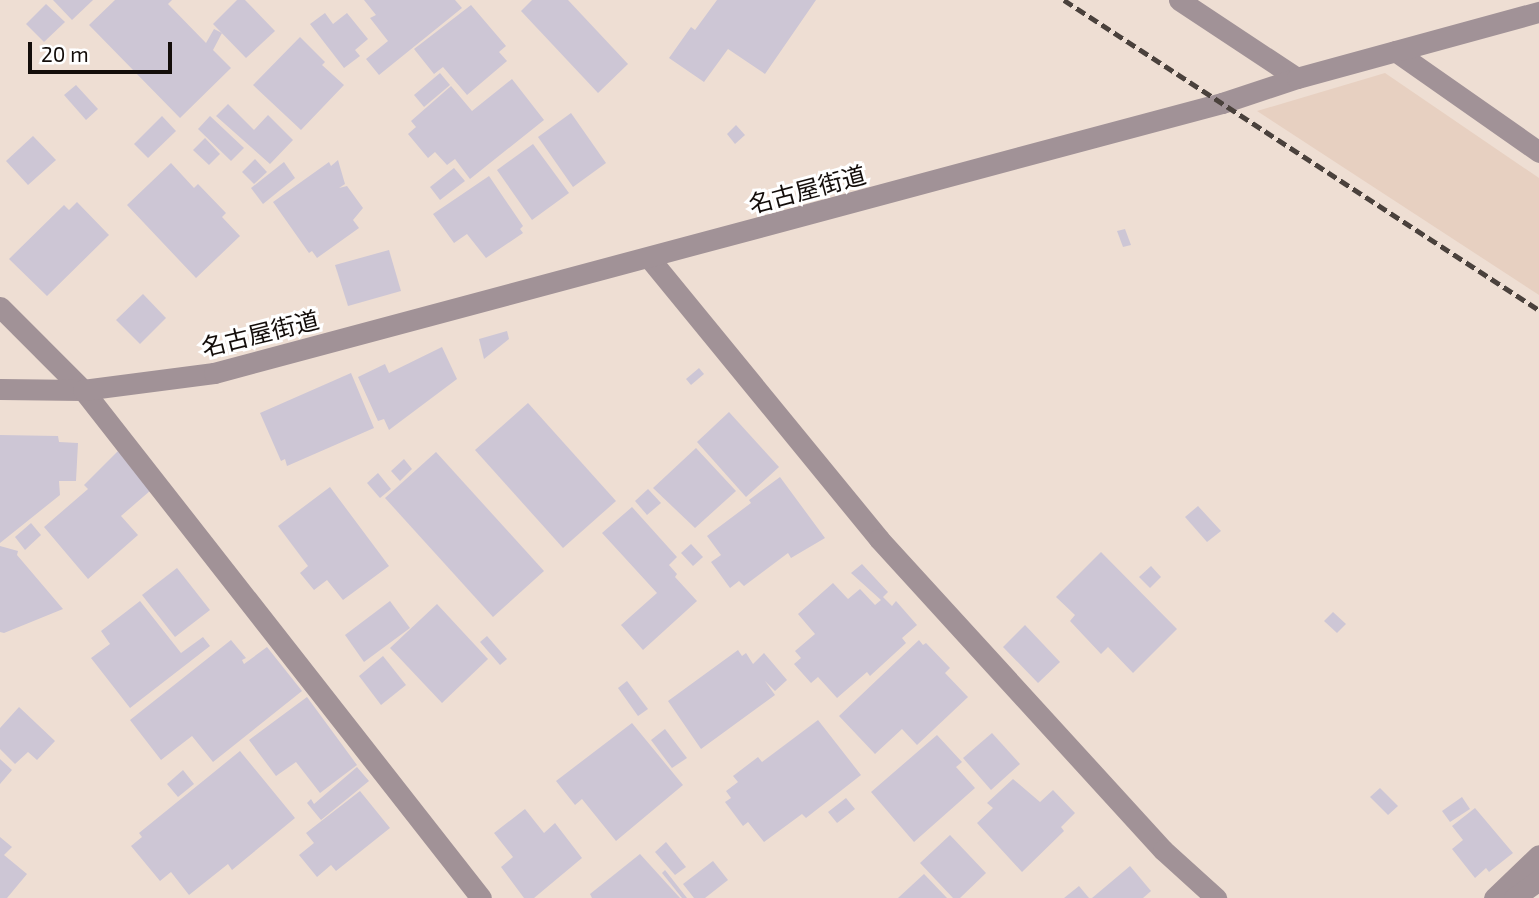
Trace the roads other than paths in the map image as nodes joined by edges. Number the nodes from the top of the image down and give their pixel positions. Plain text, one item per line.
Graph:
1 (1179, 0) edge
2 (1539, 12) edge
3 (1395, 51) junction
4 (1297, 78) junction
5 (1539, 152) edge
6 (650, 259) junction
7 (0, 307) edge
8 (0, 389) edge
9 (83, 390) junction
10 (1539, 855) edge
11 (1539, 880) edge
12 (481, 898) edge
13 (1216, 898) edge
14 (1494, 898) edge
15 (1514, 898) edge

1 - 4 street
2 - 3 street, 名古屋街道
3 - 4 street, 名古屋街道
3 - 5 street
4 - 6 street, 名古屋街道
6 - 9 street, 名古屋街道
6 - 13 street
7 - 9 street
8 - 9 street, 名古屋街道
9 - 12 street
10 - 14 street
11 - 15 street

